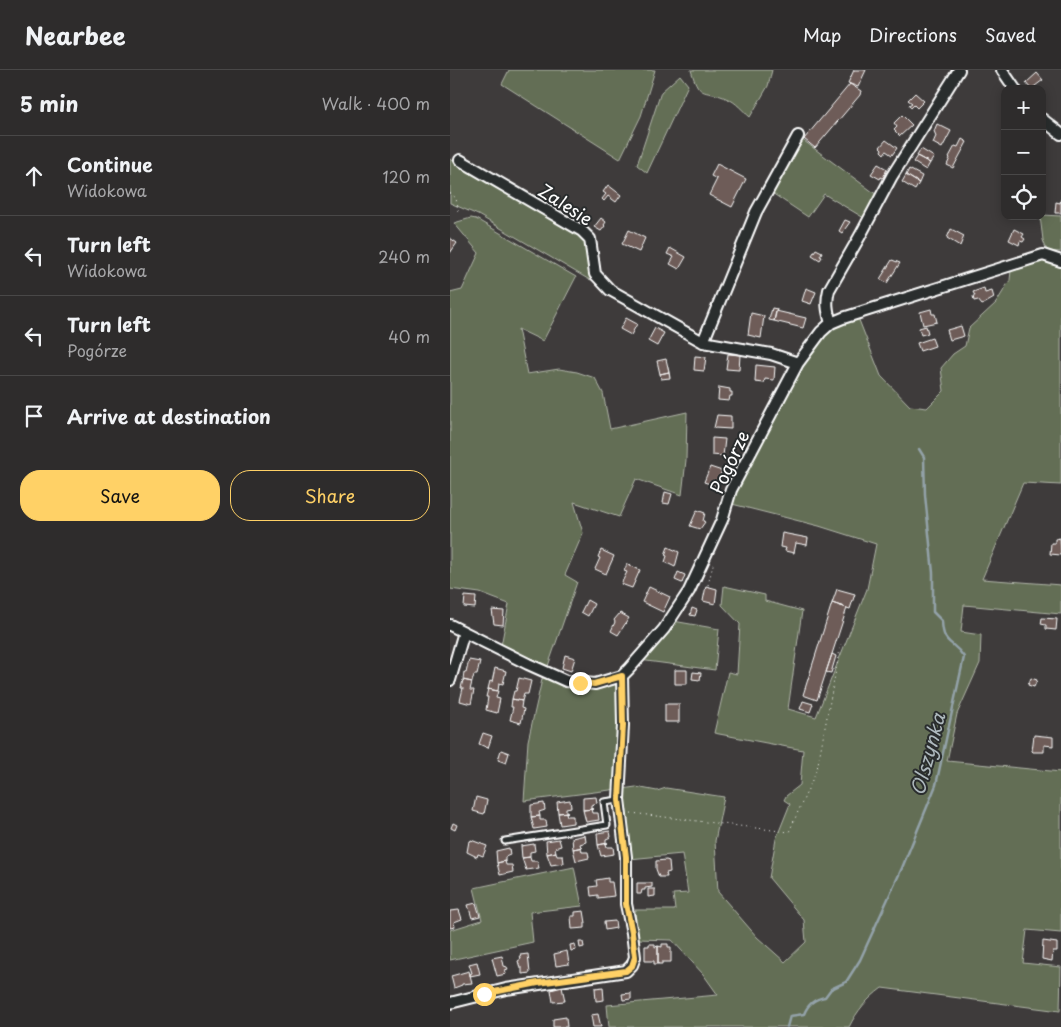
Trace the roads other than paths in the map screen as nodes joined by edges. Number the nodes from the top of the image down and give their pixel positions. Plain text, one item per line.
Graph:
1 (959, 70) edge
2 (1002, 70) edge
3 (1012, 85) edge
4 (1046, 122) edge
5 (1061, 134) edge
6 (798, 136) dead end
7 (460, 160) dead end
8 (1061, 261) edge
9 (831, 323) junction
10 (703, 342) junction
11 (798, 363) junction
12 (450, 625) edge
13 (464, 632) junction
14 (622, 676) junction
15 (450, 680) edge
16 (619, 800) junction
17 (505, 841) dead end
18 (450, 1003) edge

1 - 9 street
2 - 3 street
4 - 5 street
6 - 10 street
7 - 10 street, Zalesie
8 - 9 street, Pogórze
9 - 11 street, Pogórze
10 - 11 street, Zalesie
11 - 14 street, Pogórze
12 - 13 street
13 - 14 street
13 - 15 street
14 - 16 street
16 - 17 lane
16 - 18 street

